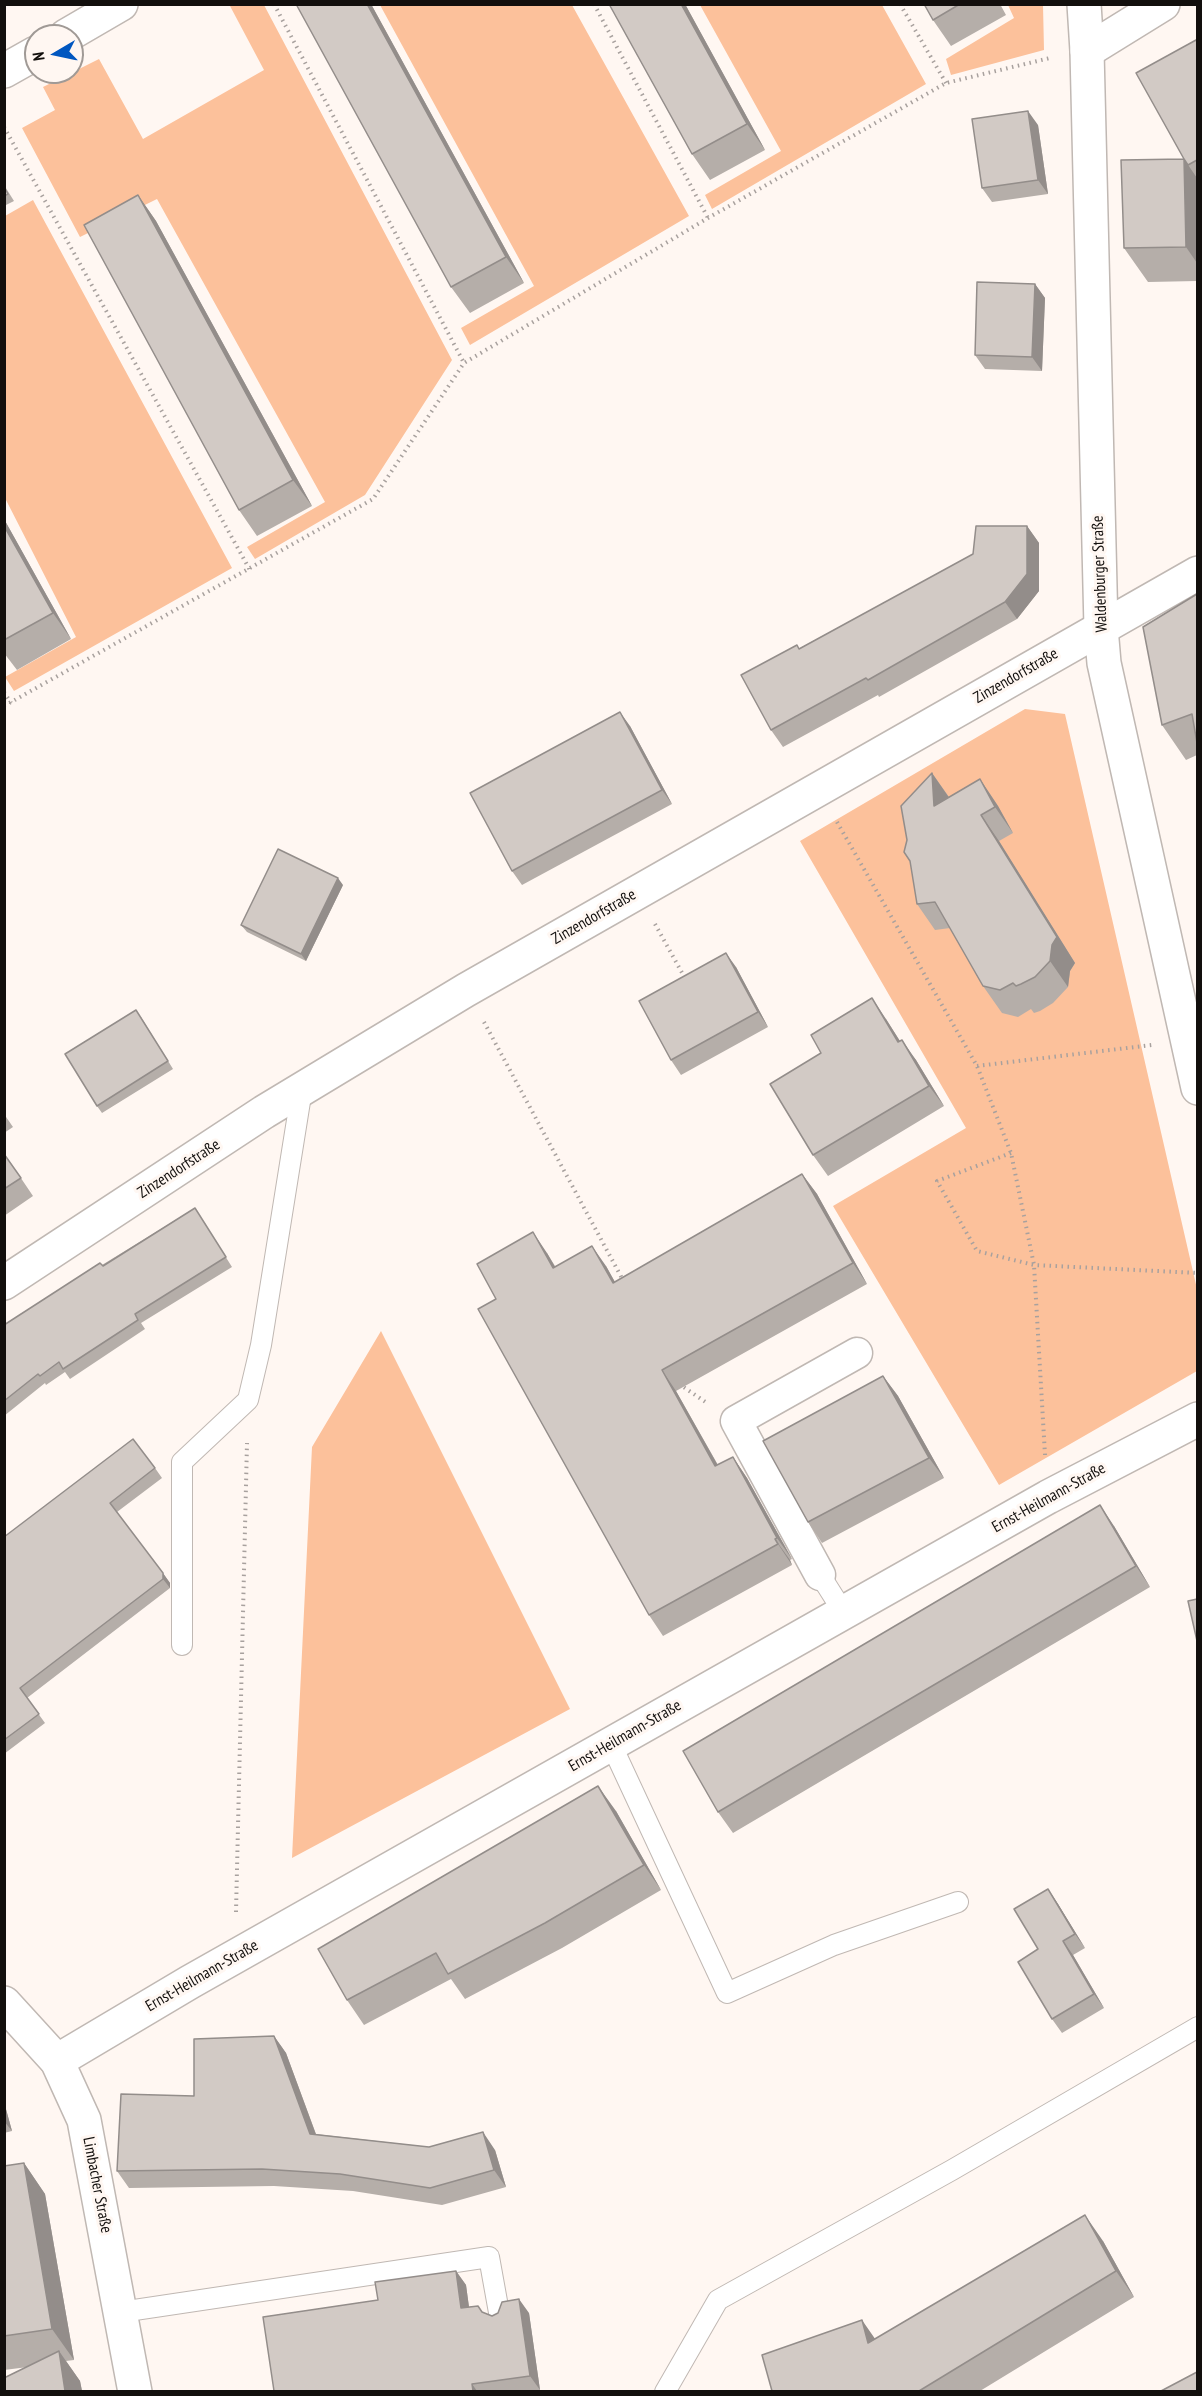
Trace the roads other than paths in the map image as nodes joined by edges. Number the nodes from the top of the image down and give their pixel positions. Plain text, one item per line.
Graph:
1 (121, 4) edge
2 (1084, 4) edge
3 (1163, 4) edge
4 (84, 26) edge
5 (1087, 51) junction
6 (24, 60) edge
7 (4, 71) edge
8 (1197, 573) edge
9 (1101, 628) junction
10 (1197, 1088) edge
11 (302, 1089) junction
12 (4, 1283) edge
13 (857, 1353) dead end
14 (1197, 1419) edge
15 (820, 1575) joint
16 (844, 1613) junction
17 (182, 1645) dead end
18 (610, 1744) junction
19 (958, 1902) dead end
20 (4, 2003) edge
21 (1197, 2027) edge
22 (57, 2061) junction
23 (121, 2312) junction
24 (500, 2318) edge
25 (135, 2391) edge
26 (665, 2391) edge

1 - 4 street
2 - 5 street, Waldenburger Straße
3 - 5 street
5 - 9 street, Waldenburger Straße
6 - 7 street
8 - 9 street, Zinzendorfstraße
9 - 10 street, Waldenburger Straße
9 - 11 street, Zinzendorfstraße
11 - 12 street, Zinzendorfstraße
11 - 17 lane
13 - 15 street
14 - 16 street, Ernst-Heilmann-Straße
15 - 16 lane
16 - 18 street, Ernst-Heilmann-Straße
18 - 19 lane
18 - 22 street, Ernst-Heilmann-Straße
20 - 22 street, Limbacher Straße
21 - 26 lane
22 - 23 street, Limbacher Straße
23 - 24 lane
23 - 25 street, Limbacher Straße

